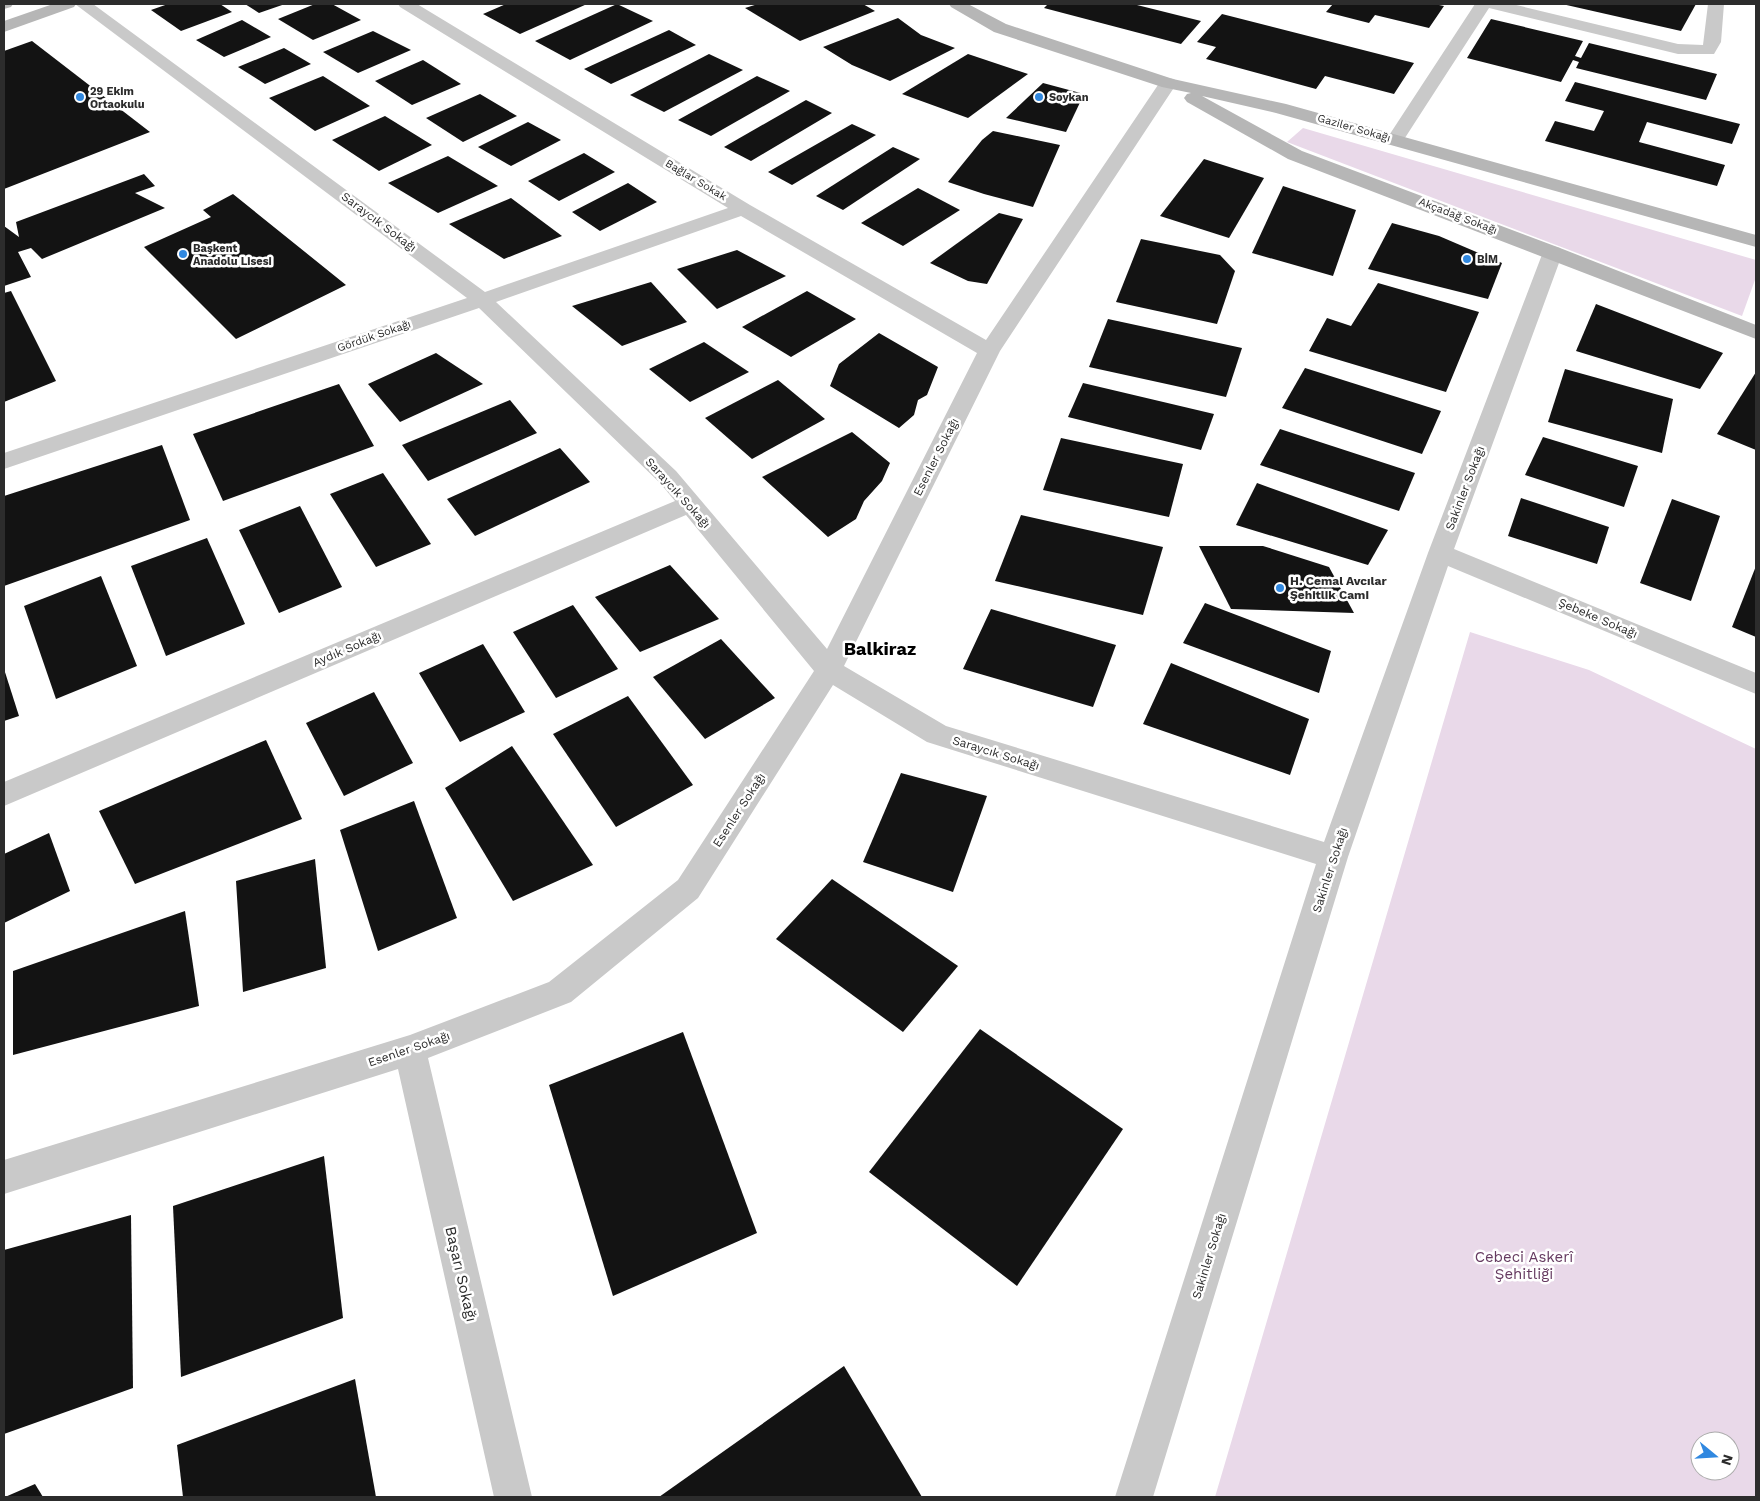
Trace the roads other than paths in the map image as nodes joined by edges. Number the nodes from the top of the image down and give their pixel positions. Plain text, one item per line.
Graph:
1 (68, 4) edge
2 (83, 4) edge
3 (406, 4) edge
4 (957, 4) edge
5 (1482, 4) edge
6 (1493, 4) edge
7 (1716, 4) edge
8 (1524, 7) edge
9 (4, 27) edge
10 (1168, 84) junction
11 (1395, 140) junction
12 (743, 209) junction
13 (1756, 241) edge
14 (1553, 252) junction
15 (482, 300) junction
16 (1756, 332) edge
17 (989, 351) junction
18 (4, 461) edge
19 (690, 504) junction
20 (1440, 553) junction
21 (829, 670) junction
22 (1756, 684) edge
23 (4, 794) edge
24 (1332, 857) junction
25 (410, 1050) junction
26 (4, 1177) edge
27 (513, 1497) edge
28 (1134, 1497) edge

1 - 9 street
2 - 15 street, Saraycık Sokağı
3 - 12 street, Bağlar Sokak
4 - 10 street, Gaziler Sokağı
5 - 11 street
6 - 8 street
7 - 8 street
10 - 11 street, Gaziler Sokağı
10 - 14 street, Akçadağ Sokağı
10 - 17 street, Esenler Sokağı
11 - 13 street, Gaziler Sokağı
12 - 15 street, Gördük Sokağı
12 - 17 street, Bağlar Sokak
14 - 16 street, Akçadağ Sokağı
14 - 20 street, Sakinler Sokağı
15 - 18 street, Gördük Sokağı
15 - 19 street, Saraycık Sokağı
17 - 21 street, Esenler Sokağı
19 - 21 street, Saraycık Sokağı
19 - 23 street, Aydık Sokağı
20 - 22 street, Şebeke Sokağı
20 - 24 street, Sakinler Sokağı
21 - 24 street, Saraycık Sokağı
21 - 25 street, Esenler Sokağı
24 - 28 street, Sakinler Sokağı
25 - 26 street, Esenler Sokağı
25 - 27 street, Başarı Sokağı

